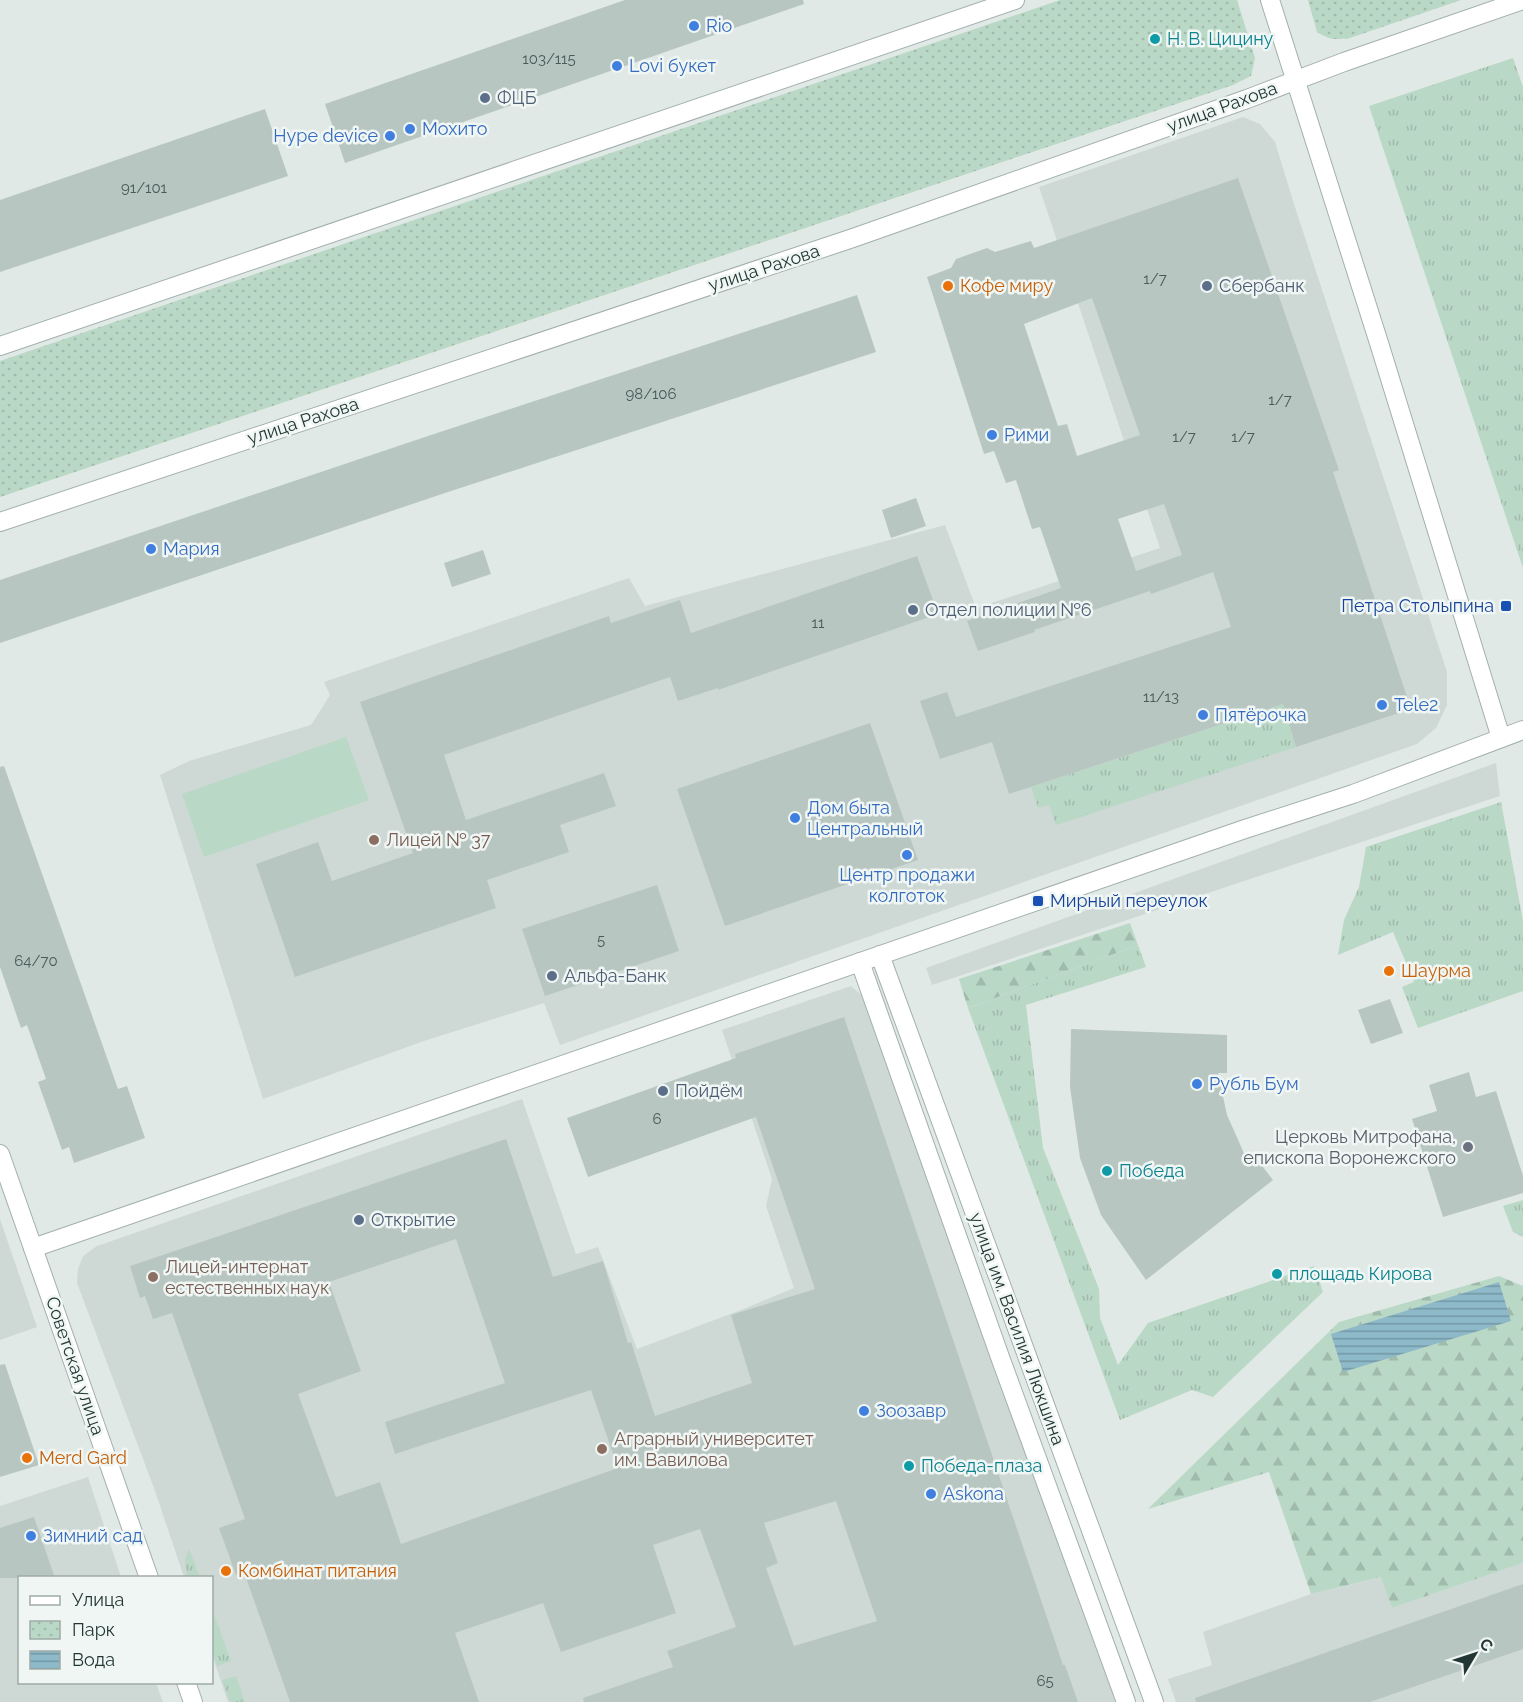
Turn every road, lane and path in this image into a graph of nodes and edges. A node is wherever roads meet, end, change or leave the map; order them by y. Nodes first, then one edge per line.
1 (1015, 0) edge
2 (1270, 0) edge
3 (1523, 0) edge
4 (1296, 80) junction
5 (0, 346) edge
6 (0, 522) edge
7 (1523, 730) edge
8 (1501, 738) junction
9 (880, 955) junction
10 (860, 962) junction
11 (0, 1154) edge
12 (33, 1248) junction
13 (148, 1576) edge
14 (186, 1684) edge
15 (193, 1702) edge
16 (1126, 1702) edge
17 (1154, 1702) edge

1 - 5 street
2 - 4 street
3 - 4 street, улица Рахова
4 - 6 street, улица Рахова
4 - 8 street
7 - 8 street
8 - 9 street
9 - 10 street
9 - 17 street, улица им. Василия Люкшина
10 - 12 street
10 - 16 street, улица им. Василия Люкшина
11 - 12 street, Советская улица
12 - 13 street, Советская улица
14 - 15 street

